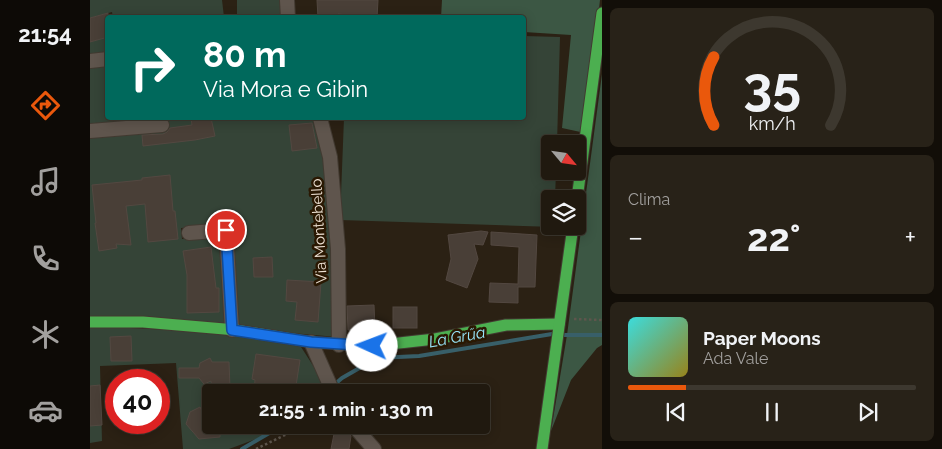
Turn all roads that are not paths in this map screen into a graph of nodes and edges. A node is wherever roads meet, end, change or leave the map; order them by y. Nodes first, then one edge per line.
1 (287, 0) edge
2 (602, 13) edge
3 (288, 15) edge
4 (105, 59) edge
5 (90, 61) edge
6 (321, 120) edge
7 (162, 125) dead end
8 (90, 131) edge
9 (577, 190) edge
10 (189, 233) dead end
11 (572, 235) edge
12 (560, 321) junction
13 (90, 322) edge
14 (232, 330) junction
15 (311, 342) junction
16 (339, 345) junction
17 (329, 384) edge
18 (361, 434) edge
19 (374, 449) edge
20 (542, 449) edge

1 - 3 street
2 - 9 street
4 - 5 street
6 - 16 street, Via Montebello
7 - 8 street
10 - 14 street
11 - 12 street
12 - 16 street
12 - 20 street
13 - 14 street
14 - 15 street
15 - 16 street
15 - 17 street
18 - 19 street

